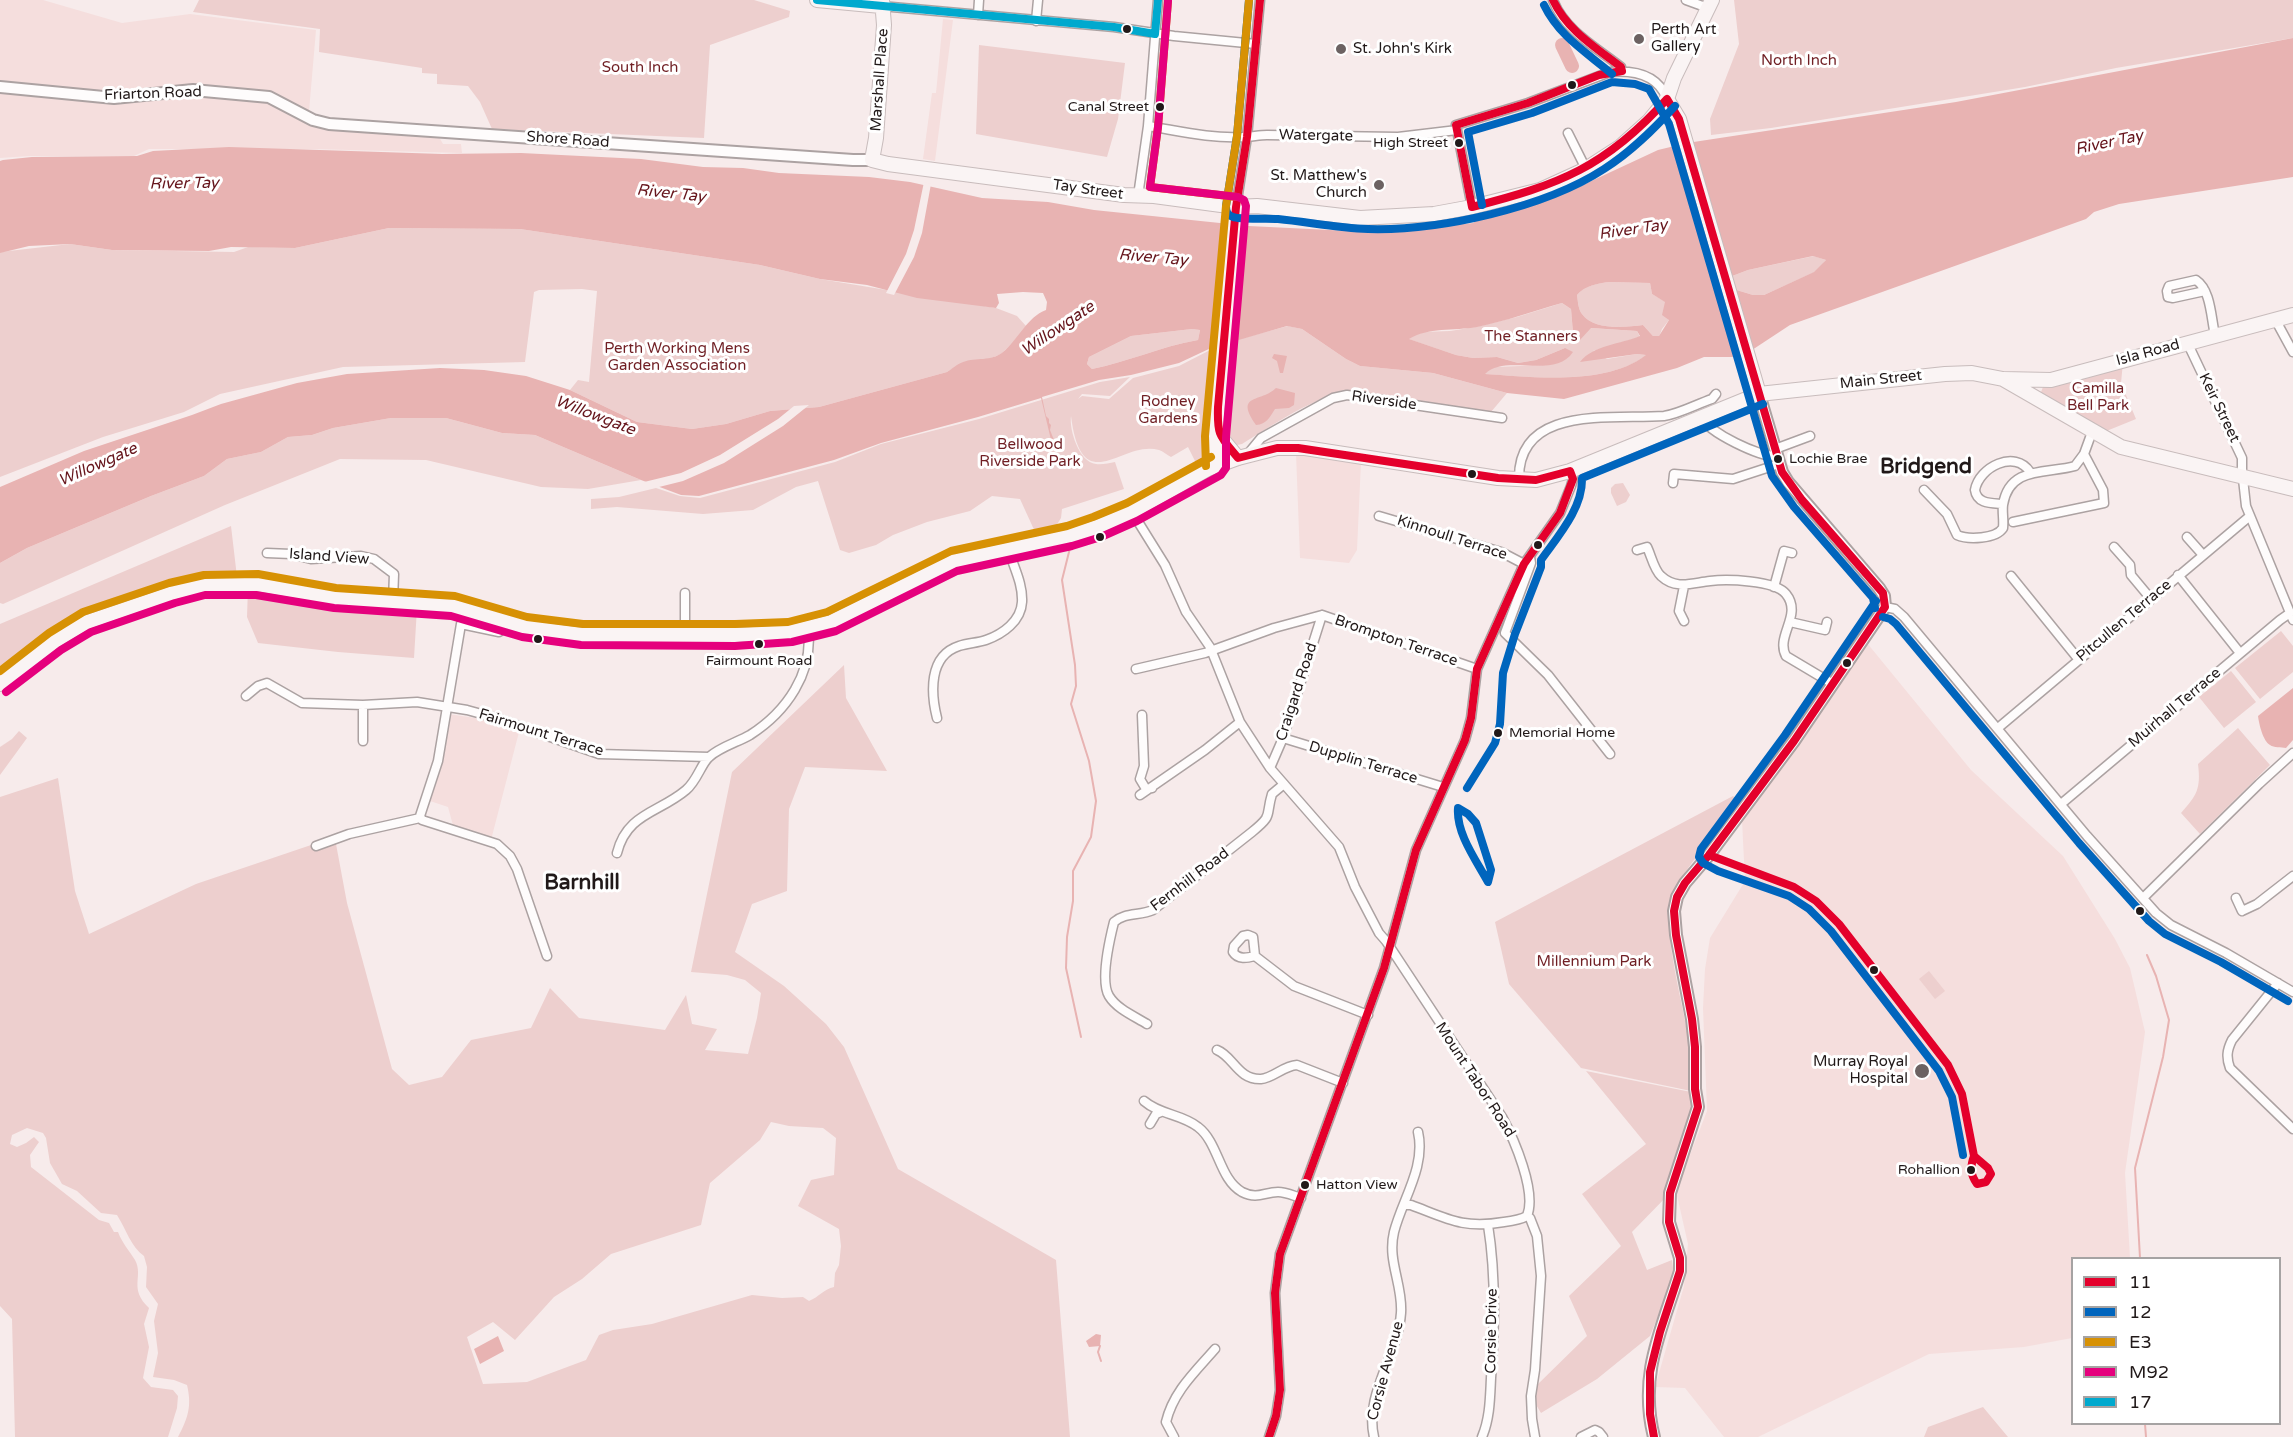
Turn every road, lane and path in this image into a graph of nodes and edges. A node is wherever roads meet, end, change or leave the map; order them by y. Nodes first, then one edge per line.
1 (817, 0) edge
2 (979, 0) edge
3 (1038, 0) edge
4 (1158, 0) edge
5 (1260, 0) edge
6 (1553, 0) edge
7 (1686, 0) edge
8 (881, 3) edge
9 (1710, 4) edge
10 (978, 15) junction
11 (1036, 21) junction
12 (1155, 34) junction
13 (1256, 44) junction
14 (1622, 71) junction
15 (0, 87) edge
16 (269, 97) joint
17 (1667, 99) junction
18 (1148, 126) junction
19 (1456, 127) junction
20 (1568, 133) dead end
21 (1247, 137) junction
22 (872, 160) junction
23 (1586, 169) junction
24 (1138, 196) junction
25 (1472, 207) junction
26 (1235, 213) junction
27 (2205, 291) dead end
28 (2293, 315) edge
29 (2276, 319) junction
30 (2215, 335) junction
31 (2187, 342) junction
32 (2293, 352) edge
33 (2003, 379) junction
34 (1716, 394) dead end
35 (1759, 394) junction
36 (1502, 418) dead end
37 (1702, 418) junction
38 (1217, 428) junction
39 (2092, 432) junction
40 (1810, 436) dead end
41 (2084, 454) junction
42 (1777, 456) junction
43 (1242, 457) junction
44 (1216, 466) junction
45 (1570, 471) junction
46 (2030, 472) junction
47 (2244, 476) junction
48 (1519, 479) junction
49 (1673, 483) dead end
50 (2293, 489) edge
51 (1924, 490) dead end
52 (2003, 504) junction
53 (1132, 512) junction
54 (1379, 516) dead end
55 (2250, 516) junction
56 (2013, 522) dead end
57 (2187, 537) dead end
58 (2114, 547) dead end
59 (1008, 548) junction
60 (1637, 550) dead end
61 (1792, 552) dead end
62 (267, 554) dead end
63 (2203, 555) junction
64 (1527, 560) junction
65 (2178, 575) junction
66 (2011, 576) dead end
67 (1684, 586) junction
68 (1774, 587) junction
69 (685, 593) dead end
70 (2151, 599) junction
71 (393, 601) junction
72 (2290, 602) edge
73 (1885, 607) junction
74 (1323, 615) junction
75 (2292, 617) edge
76 (1684, 621) dead end
77 (1790, 622) junction
78 (1827, 622) dead end
79 (512, 623) junction
80 (808, 628) junction
81 (685, 635) junction
82 (1212, 650) junction
83 (2240, 653) junction
84 (2079, 660) junction
85 (1136, 669) dead end
86 (1477, 669) junction
87 (0, 684) edge
88 (1833, 684) junction
89 (246, 696) dead end
90 (363, 705) junction
91 (446, 707) junction
92 (1142, 715) dead end
93 (937, 718) dead end
94 (1240, 722) junction
95 (1998, 728) junction
96 (1283, 738) junction
97 (363, 741) dead end
98 (2293, 753) edge
99 (1610, 754) dead end
100 (709, 757) junction
101 (1270, 768) junction
102 (1284, 784) junction
103 (1443, 787) junction
104 (1152, 788) junction
105 (1140, 795) dead end
106 (2061, 804) junction
107 (420, 818) junction
108 (316, 846) dead end
109 (617, 853) dead end
110 (2293, 876) edge
111 (2143, 898) junction
112 (2236, 898) dead end
113 (1389, 946) junction
114 (547, 956) dead end
115 (1255, 956) dead end
116 (2278, 983) junction
117 (2293, 992) edge
118 (1368, 1015) junction
119 (1147, 1024) dead end
120 (1217, 1050) dead end
121 (1342, 1083) junction
122 (1144, 1101) dead end
123 (1161, 1112) junction
124 (1150, 1124) dead end
125 (2293, 1129) edge
126 (1418, 1132) dead end
127 (1301, 1198) junction
128 (1405, 1205) junction
129 (1527, 1216) junction
130 (1488, 1225) junction
131 (1215, 1349) dead end
132 (1174, 1437) edge
133 (1269, 1437) edge
134 (1374, 1437) edge
135 (1482, 1437) edge
136 (1535, 1437) edge
137 (1581, 1437) edge
138 (1603, 1437) edge
139 (1654, 1437) edge

1 - 8 main road
2 - 10 street
3 - 11 street
4 - 12 street
5 - 13 street
6 - 14 street
7 - 9 street
8 - 10 street
8 - 22 main road, Marshall Place
9 - 17 main road
10 - 11 street
11 - 12 street
12 - 13 street
12 - 18 street
13 - 21 street
14 - 17 street
14 - 19 street, Watergate
15 - 16 street, Friarton Road
16 - 22 street, Shore Road
17 - 23 main road, Tay Street
17 - 35 main road
18 - 21 street, Watergate
18 - 24 street
19 - 21 street, Watergate
19 - 25 street
20 - 23 street
21 - 26 street
22 - 24 main road, Tay Street
23 - 25 main road, Tay Street
24 - 26 main road, Tay Street
25 - 26 main road, Tay Street
26 - 38 main road
27 - 30 street
28 - 29 main road, Isla Road
29 - 30 main road, Isla Road
29 - 32 street
30 - 31 main road, Isla Road
31 - 33 main road, Isla Road
31 - 47 street, Keir Street
33 - 35 main road, Main Street
33 - 39 main road
34 - 48 street
35 - 37 main road, Main Street
35 - 42 street
36 - 43 street, Riverside
37 - 42 street
37 - 45 main road, Main Street
38 - 43 main road
38 - 44 main road
39 - 41 street
39 - 47 main road
40 - 42 street
41 - 46 street
41 - 56 street
42 - 49 street
42 - 73 street
43 - 44 main road, Main Street
43 - 48 main road, Main Street
44 - 53 main road, Main Street
45 - 48 main road, Main Street
45 - 64 street
46 - 52 street
46 - 52 street
47 - 50 main road
47 - 55 street, Keir Street
51 - 52 street
53 - 59 main road, Main Street
53 - 82 street, Mount Tabor Road
54 - 64 street, Kinnoull Terrace
55 - 63 street, Pitcullen Terrace
55 - 72 street, Keir Street
57 - 63 street
58 - 70 street
59 - 80 main road, Main Street
59 - 93 street
60 - 67 street
61 - 68 street
62 - 71 street, Island View
63 - 65 street, Pitcullen Terrace
64 - 86 street
64 - 99 street
65 - 70 street, Pitcullen Terrace
65 - 83 street
66 - 84 street
67 - 68 street
67 - 76 street
68 - 77 street
69 - 81 street
70 - 84 street, Pitcullen Terrace
71 - 79 main road, Main Street
71 - 87 main road, Main Street
72 - 75 street, Keir Street
73 - 88 street
73 - 95 street
74 - 82 street, Brompton Terrace
74 - 86 street, Brompton Terrace
74 - 96 street, Craigard Road
75 - 83 street, Muirhall Terrace
77 - 78 street
77 - 88 street
79 - 81 main road, Main Street
79 - 91 street
80 - 81 main road, Main Street
80 - 100 street
82 - 85 street, Brompton Terrace
82 - 94 street, Mount Tabor Road
83 - 106 street, Muirhall Terrace
84 - 95 street, Pitcullen Terrace
86 - 103 street
88 - 139 street
89 - 90 street, Fairmount Terrace
90 - 91 street, Fairmount Terrace
90 - 97 street
91 - 100 street, Fairmount Terrace
91 - 107 street
92 - 104 street
94 - 101 street, Mount Tabor Road
94 - 104 street
95 - 106 street
96 - 101 street, Craigard Road
96 - 103 street, Dupplin Terrace
98 - 111 street
100 - 109 street
101 - 102 street, Mount Tabor Road
102 - 113 street, Mount Tabor Road
102 - 119 street, Fernhill Road
103 - 113 street
104 - 105 street
106 - 111 street
107 - 108 street
107 - 114 street
110 - 112 street
111 - 116 street
113 - 118 street
113 - 129 street, Mount Tabor Road
115 - 118 street
116 - 117 street
116 - 125 street
118 - 121 street
120 - 121 street
121 - 127 street
122 - 123 street
123 - 124 street
123 - 127 street
126 - 128 street, Corsie Avenue
127 - 133 street
128 - 130 street
128 - 134 street, Corsie Avenue
129 - 130 street
129 - 136 street, Mount Tabor Road
130 - 135 street, Corsie Drive
131 - 132 street
137 - 138 street

